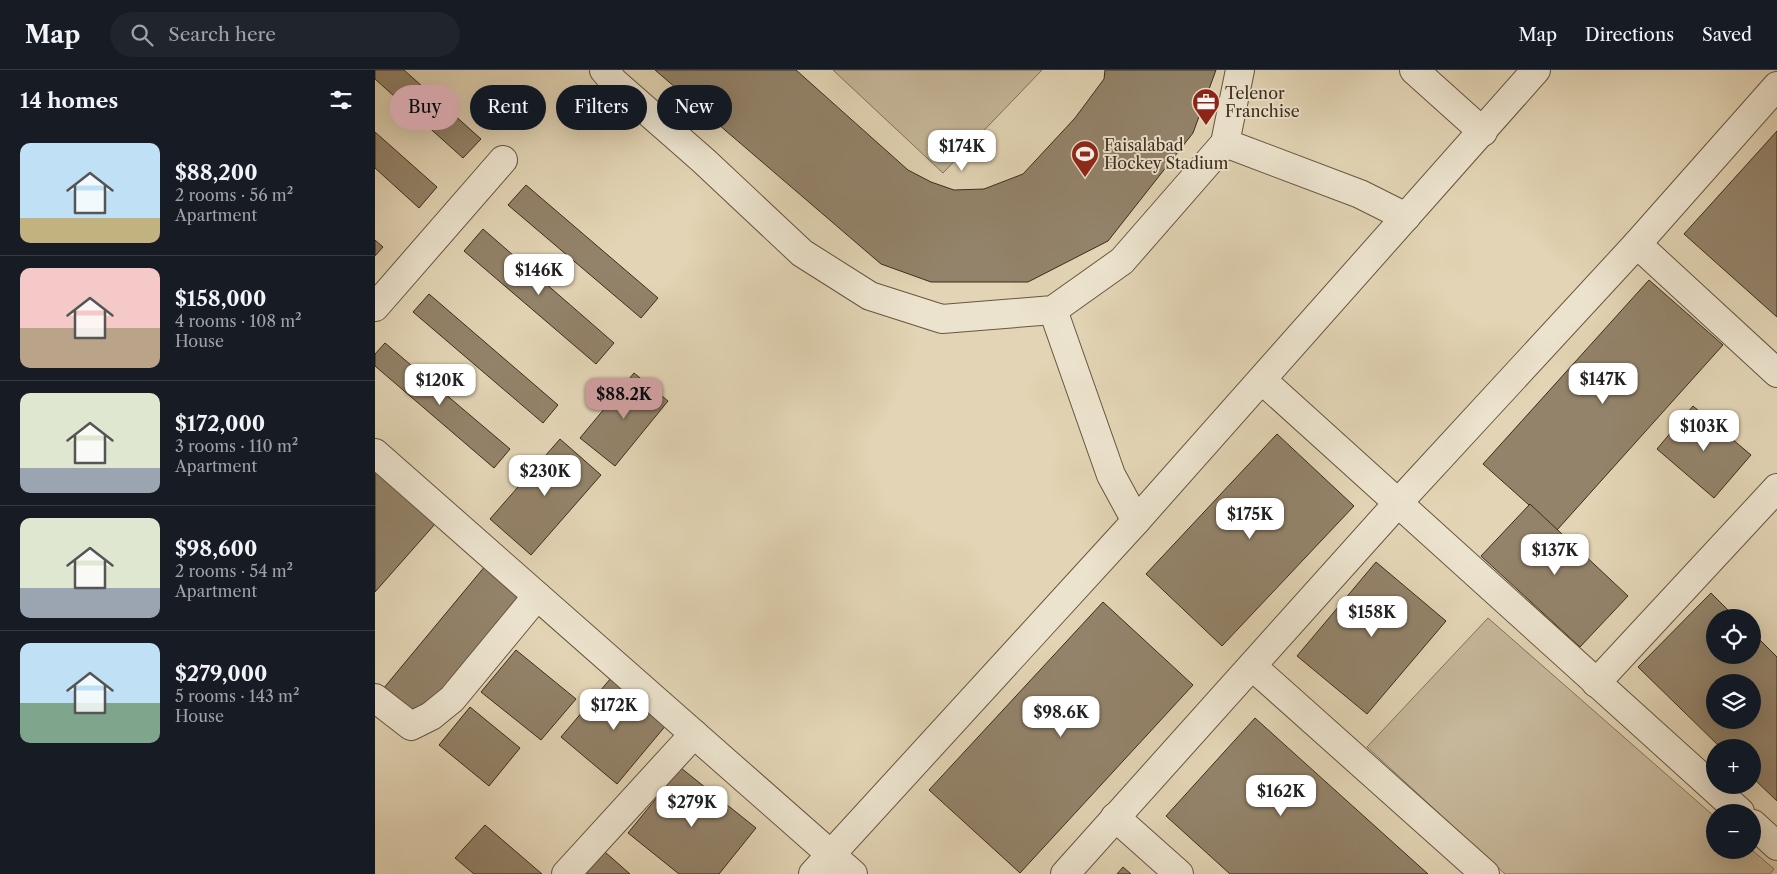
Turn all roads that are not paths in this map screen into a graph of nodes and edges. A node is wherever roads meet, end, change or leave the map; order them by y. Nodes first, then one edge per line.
1 (604, 70) edge
2 (1240, 70) edge
3 (1414, 70) edge
4 (1537, 70) edge
5 (1777, 86) edge
6 (1483, 132) junction
7 (1225, 143) junction
8 (503, 160) dead end
9 (1407, 217) junction
10 (1637, 244) junction
11 (375, 307) edge
12 (1053, 310) junction
13 (1777, 373) edge
14 (1262, 380) junction
15 (375, 453) edge
16 (1777, 488) edge
17 (1397, 504) junction
18 (1136, 521) junction
19 (537, 596) junction
20 (1252, 666) junction
21 (1596, 683) junction
22 (375, 698) edge
23 (694, 734) junction
24 (1730, 804) edge
25 (1115, 817) junction
26 (1761, 831) edge
27 (1777, 846) edge
28 (822, 864) edge
29 (566, 874) edge
30 (853, 874) edge
31 (1065, 874) edge
32 (1179, 874) edge
33 (1485, 874) edge

1 - 12 street
2 - 7 street
3 - 6 street
4 - 6 street
5 - 10 street
6 - 9 street
7 - 9 street
7 - 12 street
8 - 11 street
9 - 14 street
10 - 13 street
10 - 17 street
12 - 18 street
14 - 17 street
14 - 18 street
15 - 19 street
16 - 21 street
17 - 20 street
17 - 21 street
18 - 28 street
19 - 22 street
19 - 23 street
20 - 25 street
20 - 33 street
21 - 24 street
23 - 28 street
23 - 29 street
25 - 31 street
25 - 32 street
26 - 27 street
28 - 30 street

